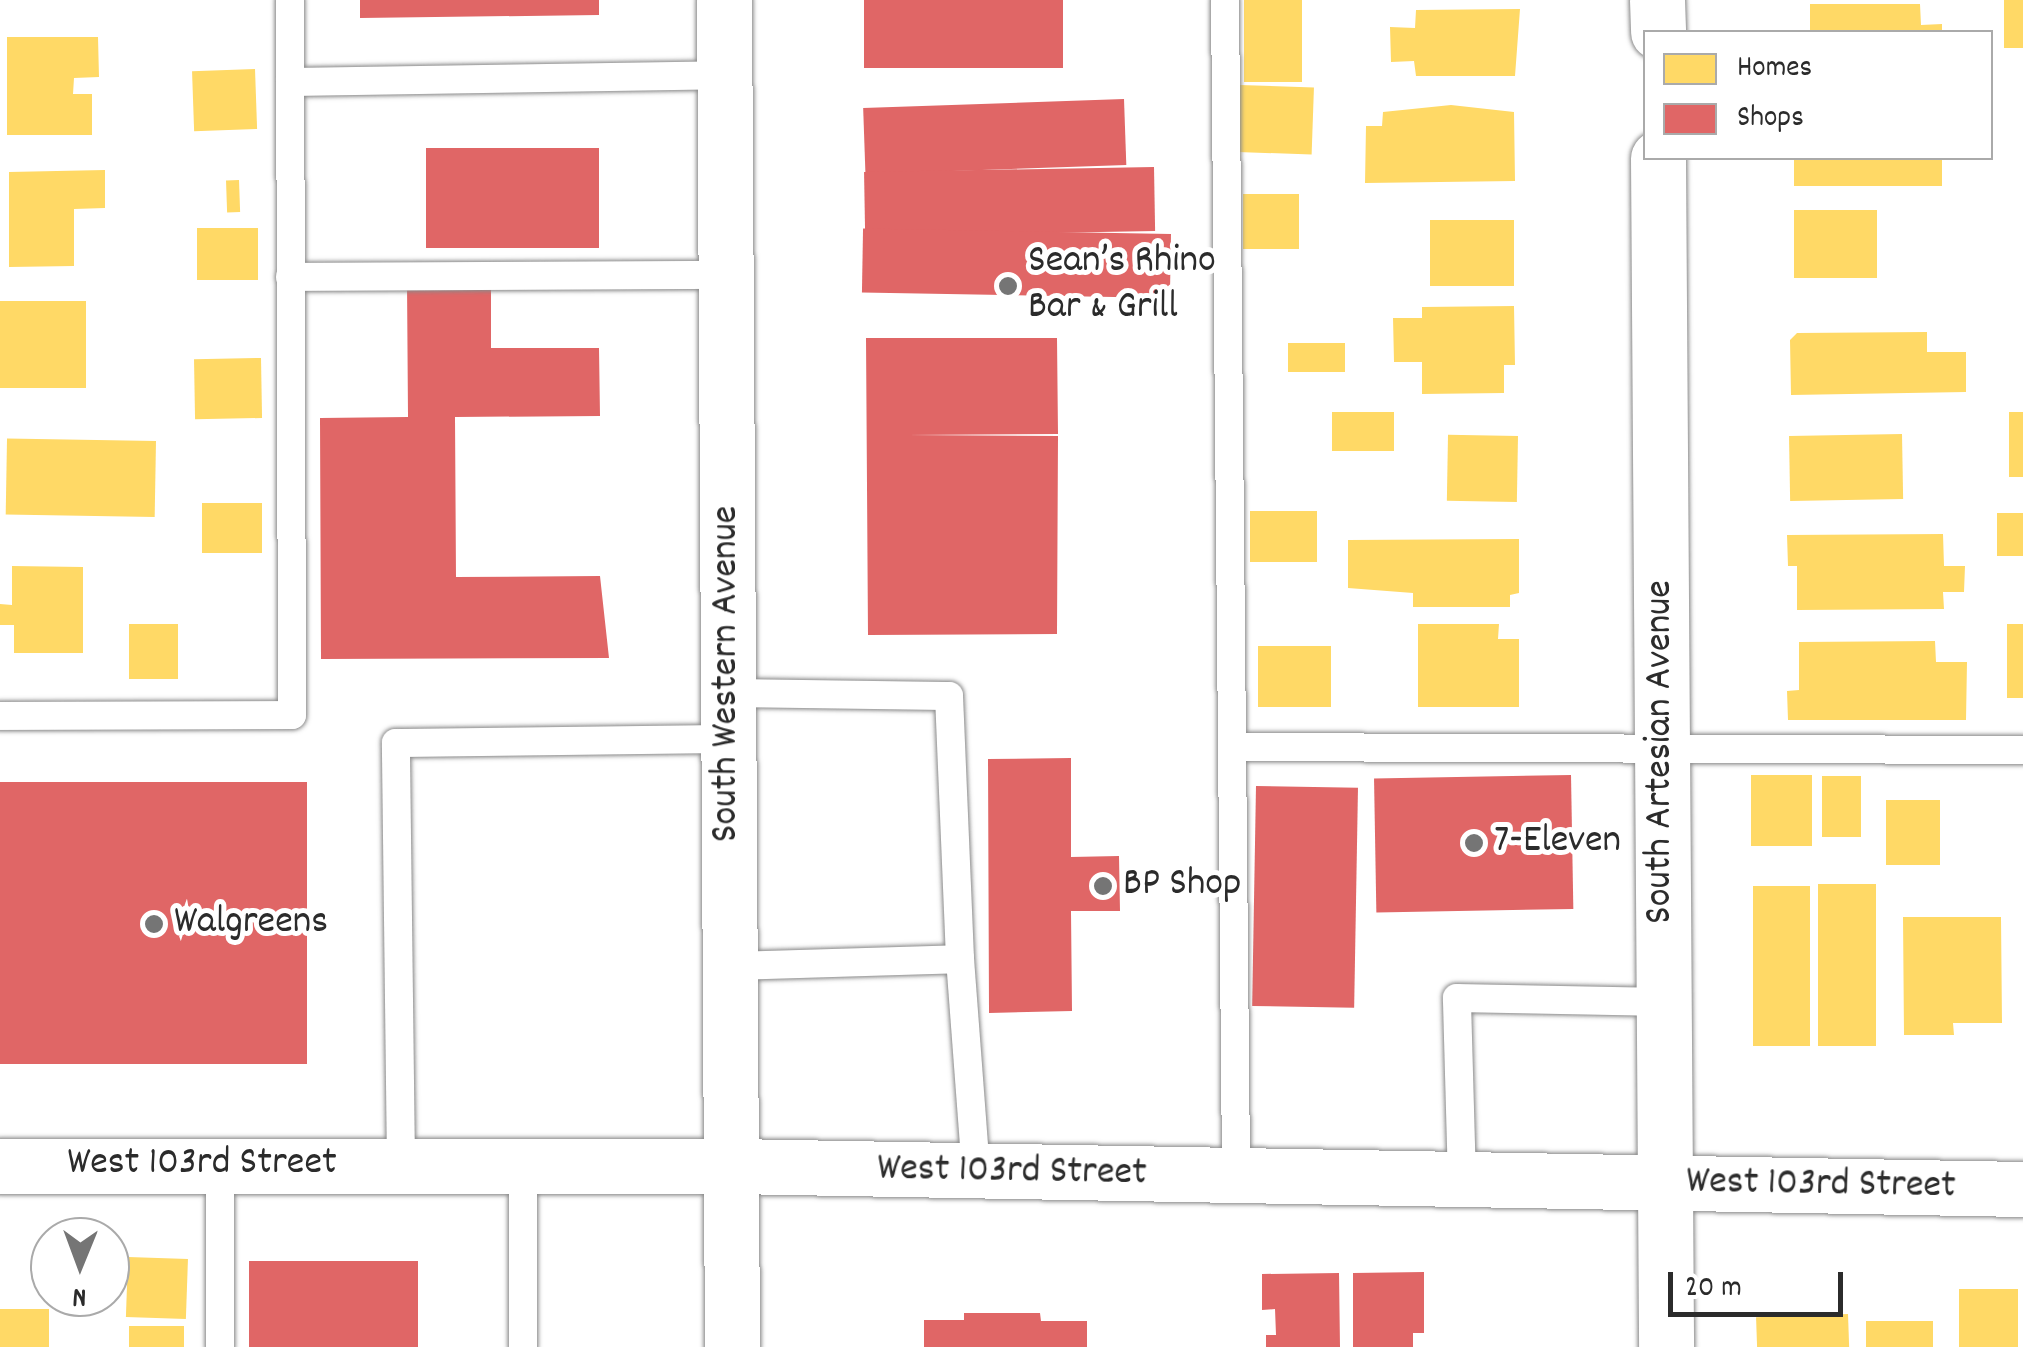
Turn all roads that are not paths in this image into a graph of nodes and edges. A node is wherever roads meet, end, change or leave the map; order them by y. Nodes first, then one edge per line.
1 (290, 0) edge
2 (724, 0) edge
3 (1225, 0) edge
4 (1657, 0) edge
5 (1658, 30) edge
6 (724, 76) junction
7 (290, 82) junction
8 (1658, 160) edge
9 (726, 275) junction
10 (290, 277) junction
11 (0, 716) edge
12 (728, 716) junction
13 (1232, 748) junction
14 (1662, 748) junction
15 (2023, 750) edge
16 (960, 959) junction
17 (730, 966) junction
18 (1664, 1002) junction
19 (401, 1164) junction
20 (220, 1165) junction
21 (523, 1165) junction
22 (0, 1166) edge
23 (732, 1166) junction
24 (976, 1172) junction
25 (1236, 1177) junction
26 (1462, 1181) junction
27 (1666, 1184) junction
28 (2023, 1189) edge
29 (220, 1347) edge
30 (524, 1347) edge
31 (732, 1347) edge
32 (1666, 1347) edge

1 - 7 lane
2 - 6 main road, South Western Avenue
3 - 13 lane
4 - 5 main road
6 - 7 lane
6 - 9 main road, South Western Avenue
7 - 10 lane
8 - 14 main road, South Artesian Avenue
9 - 10 lane
9 - 12 main road, South Western Avenue
10 - 11 lane
12 - 16 lane
12 - 17 main road, South Western Avenue
12 - 19 lane
13 - 14 lane
13 - 25 lane
14 - 15 lane
14 - 18 main road, South Artesian Avenue
16 - 17 lane
16 - 24 lane
17 - 23 main road, South Western Avenue
18 - 26 lane
18 - 27 main road, South Artesian Avenue
19 - 20 main road, West 103rd Street
19 - 21 main road, West 103rd Street
20 - 22 main road, West 103rd Street
20 - 29 lane
21 - 23 main road, West 103rd Street
21 - 30 lane
23 - 24 main road, West 103rd Street
23 - 31 main road, South Western Avenue
24 - 25 main road, West 103rd Street
25 - 26 main road, West 103rd Street
26 - 27 main road, West 103rd Street
27 - 28 main road, West 103rd Street
27 - 32 main road, South Artesian Avenue

